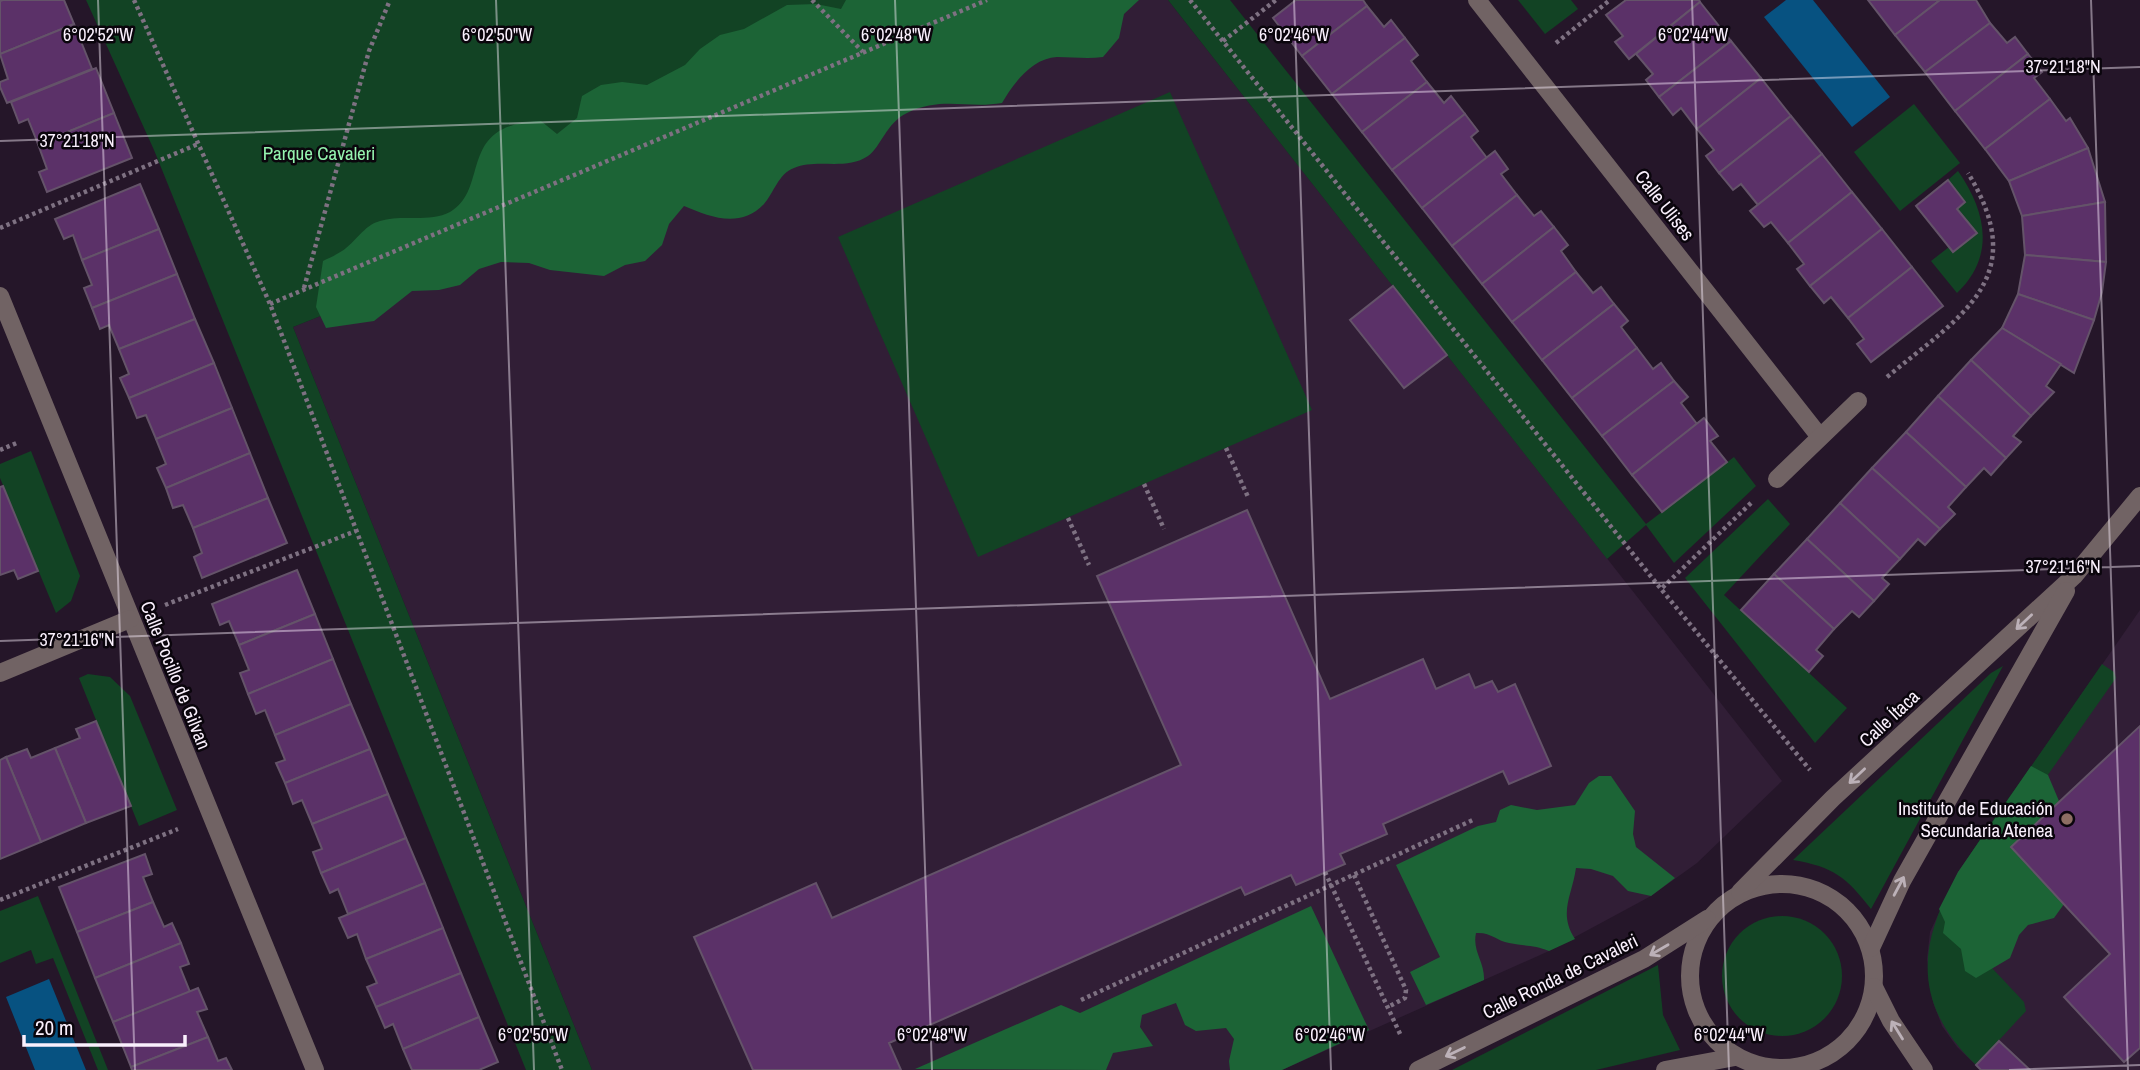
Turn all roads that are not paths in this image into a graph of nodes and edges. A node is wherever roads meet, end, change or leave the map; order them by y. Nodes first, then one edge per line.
1 (1477, 0) edge
2 (0, 296) edge
3 (1858, 401) road end
4 (1820, 437) junction
5 (1777, 478) road end
6 (2140, 496) edge
7 (2074, 576) junction
8 (130, 619) junction
9 (0, 673) edge
10 (1737, 895) junction
11 (1715, 912) junction
12 (1871, 948) junction
13 (1874, 987) junction
14 (1735, 1057) junction
15 (1773, 1069) edge
16 (315, 1070) edge
17 (1418, 1070) edge
18 (1665, 1070) edge
19 (1924, 1070) edge

1 - 4 street, Calle Ulises
2 - 8 street, Calle Pocillo de Gilvan
3 - 4 street
4 - 5 street
6 - 7 street, Calle Ítaca
7 -> 10 street, Calle Ítaca
12 -> 7 street, Calle Ítaca
8 - 9 street
8 - 16 street, Calle Pocillo de Gilvan
10 - 11 street
10 - 12 street
11 - 14 street
11 -> 17 street, Calle Ronda de Cavaleri
12 - 13 street
13 - 15 street
19 -> 13 street
14 - 15 street
14 - 18 street

